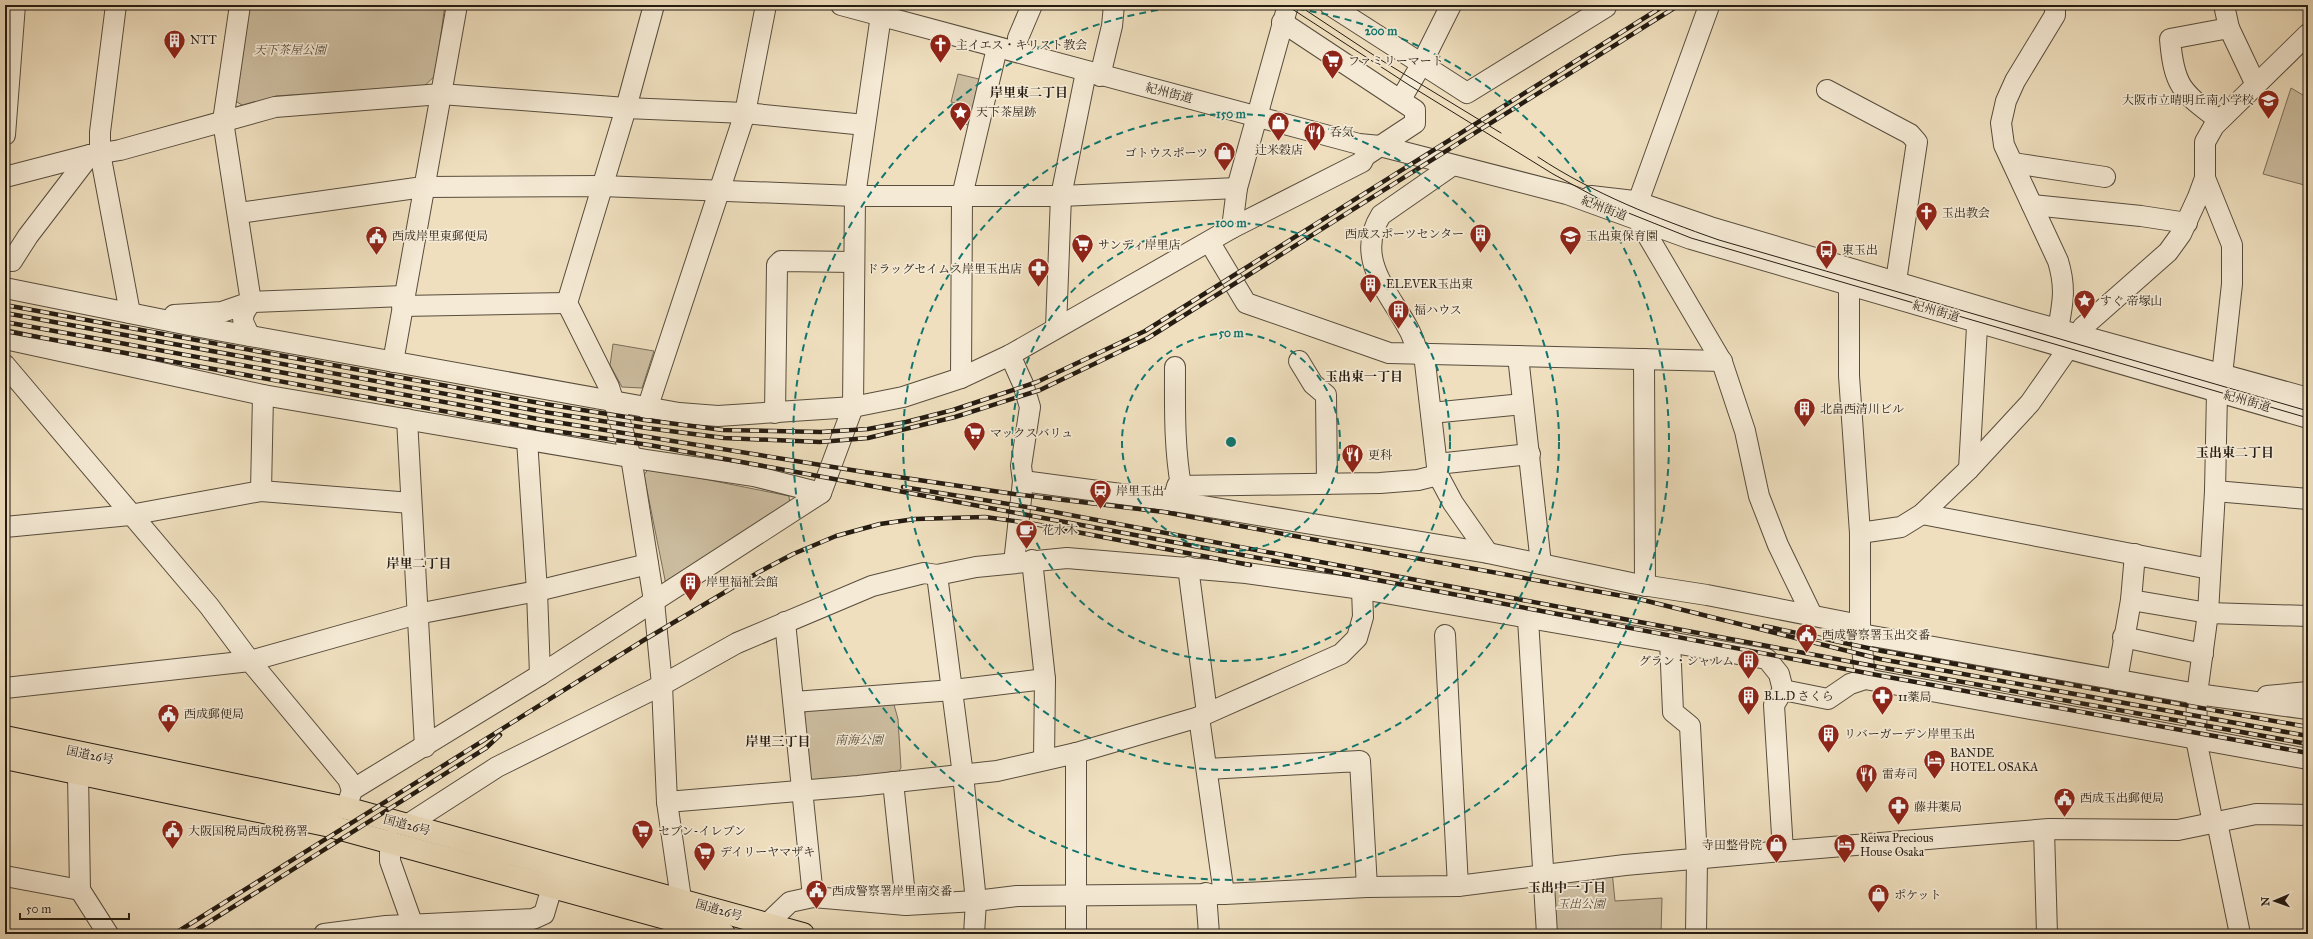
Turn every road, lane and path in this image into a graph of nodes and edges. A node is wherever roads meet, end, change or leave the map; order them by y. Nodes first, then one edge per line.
1 (15, 5) edge
2 (116, 5) edge
3 (240, 5) edge
4 (457, 5) edge
5 (654, 5) edge
6 (766, 5) edge
7 (1032, 5) edge
8 (1114, 5) edge
9 (1330, 5) edge
10 (1451, 5) edge
11 (1605, 5) edge
12 (2055, 5) edge
13 (2224, 5) edge
14 (848, 6) edge
15 (1709, 6) edge
16 (1285, 14) edge
17 (881, 15) junction
18 (2229, 28) junction
19 (2308, 34) edge
20 (1018, 38) dead end
21 (997, 48) junction
22 (1421, 65) junction
23 (1093, 74) junction
24 (2256, 85) junction
25 (1827, 90) dead end
26 (441, 94) junction
27 (1400, 99) junction
28 (626, 108) junction
29 (745, 113) junction
30 (1256, 116) junction
31 (2219, 120) junction
32 (223, 121) junction
33 (865, 125) junction
34 (5, 136) edge
35 (1380, 146) junction
36 (95, 154) junction
37 (2012, 163) junction
38 (1453, 165) junction
39 (5, 177) edge
40 (2105, 177) dead end
41 (2205, 178) junction
42 (602, 186) junction
43 (423, 187) junction
44 (1237, 188) junction
45 (719, 190) junction
46 (855, 196) junction
47 (962, 196) junction
48 (1061, 196) junction
49 (2032, 205) junction
50 (1638, 212) junction
51 (239, 213) junction
52 (2187, 223) junction
53 (1232, 228) junction
54 (1210, 243) junction
55 (5, 261) edge
56 (854, 262) junction
57 (1852, 277) junction
58 (1896, 281) junction
59 (5, 288) edge
60 (403, 301) junction
61 (251, 302) junction
62 (568, 303) junction
63 (1977, 314) junction
64 (138, 315) junction
65 (1056, 328) junction
66 (2058, 329) junction
67 (2080, 334) junction
68 (250, 336) junction
69 (5, 339) edge
70 (2066, 349) junction
71 (1421, 354) junction
72 (1010, 355) junction
73 (1518, 356) junction
74 (1644, 359) junction
75 (1299, 361) dead end
76 (1722, 361) junction
77 (393, 362) junction
78 (5, 365) edge
79 (1175, 367) dead end
80 (961, 378) junction
81 (2220, 384) junction
82 (263, 395) junction
83 (2308, 398) edge
84 (614, 402) junction
85 (1523, 404) junction
86 (853, 407) junction
87 (647, 409) junction
88 (775, 413) junction
89 (1431, 413) junction
90 (2308, 418) edge
91 (408, 419) junction
92 (526, 440) junction
93 (1530, 454) junction
94 (631, 457) junction
95 (1438, 469) junction
96 (1969, 469) junction
97 (1023, 481) junction
98 (1327, 484) junction
99 (261, 491) junction
100 (2215, 491) junction
101 (820, 492) junction
102 (1177, 494) junction
103 (2308, 499) edge
104 (411, 503) junction
105 (1922, 514) junction
106 (130, 515) junction
107 (5, 527) edge
108 (1860, 533) junction
109 (1488, 553) junction
110 (2135, 554) junction
111 (1023, 562) junction
112 (648, 564) junction
113 (1541, 564) junction
114 (1188, 568) junction
115 (2210, 569) junction
116 (937, 575) junction
117 (1646, 586) junction
118 (1362, 589) junction
119 (537, 591) junction
120 (2131, 600) junction
121 (654, 601) junction
122 (2208, 613) junction
123 (417, 614) junction
124 (1812, 615) junction
125 (2308, 616) edge
126 (1528, 619) junction
127 (785, 622) junction
128 (1861, 629) junction
129 (1445, 635) dead end
130 (2123, 637) junction
131 (1670, 641) junction
132 (2203, 654) junction
133 (250, 660) junction
134 (540, 675) junction
135 (1044, 679) junction
136 (1865, 679) junction
137 (2117, 680) junction
138 (662, 685) junction
139 (5, 688) edge
140 (953, 690) junction
141 (1783, 690) junction
142 (2308, 692) edge
143 (2197, 694) junction
144 (2240, 700) junction
145 (794, 702) junction
146 (2308, 709) edge
147 (1203, 715) junction
148 (5, 737) edge
149 (2196, 739) junction
150 (425, 747) junction
151 (1076, 753) junction
152 (5, 758) edge
153 (1044, 759) junction
154 (2308, 759) edge
155 (1207, 769) junction
156 (78, 774) junction
157 (963, 775) junction
158 (893, 782) junction
159 (803, 790) junction
160 (349, 799) junction
161 (667, 802) junction
162 (2308, 815) edge
163 (2215, 822) junction
164 (407, 825) junction
165 (2044, 830) junction
166 (390, 841) junction
167 (1783, 851) junction
168 (1697, 859) junction
169 (1542, 875) junction
170 (5, 876) edge
171 (1458, 886) junction
172 (552, 887) junction
173 (1367, 887) junction
174 (80, 890) junction
175 (1215, 894) junction
176 (1076, 895) junction
177 (813, 897) junction
178 (681, 899) junction
179 (976, 901) junction
180 (906, 905) junction
181 (767, 924) junction
182 (497, 927) edge
183 (414, 929) edge
184 (108, 934) edge
185 (324, 934) edge
186 (724, 934) edge
187 (803, 934) edge
188 (974, 934) edge
189 (1076, 934) edge
190 (1208, 934) edge
191 (1546, 934) edge
192 (1696, 934) edge
193 (2047, 934) edge
194 (2240, 934) edge

1 - 34 street
2 - 36 street
3 - 32 street
4 - 26 street
5 - 28 street
6 - 29 street
7 - 20 street
8 - 23 street
9 - 22 street
10 - 22 street
11 - 22 street
12 - 37 street
13 - 18 street
14 - 17 street, 紀州街道
15 - 50 street
16 - 27 street
16 - 30 street
17 - 21 street, 紀州街道
17 - 33 street
18 - 24 street
18 - 31 street
19 - 24 street
21 - 23 street, 紀州街道
21 - 47 street
22 - 27 street
23 - 30 street, 紀州街道
23 - 48 street
24 - 31 street
25 - 58 street
26 - 28 street
26 - 32 street
26 - 43 street
27 - 35 street
28 - 29 street
28 - 42 street
29 - 33 street
29 - 45 street
30 - 35 street, 紀州街道
30 - 44 street
31 - 41 street
32 - 36 street
32 - 51 street
33 - 46 street
35 - 38 street, 紀州街道
35 - 53 street
36 - 39 street
36 - 55 street
36 - 64 street
37 - 40 street
37 - 49 street
38 - 50 street, 紀州街道
38 - 71 street
41 - 52 street
41 - 81 street
42 - 43 street
42 - 45 street
42 - 62 street
43 - 51 street
43 - 60 street
44 - 48 street
44 - 53 street
45 - 46 street
45 - 87 street
46 - 47 street
46 - 56 street
47 - 48 street
47 - 80 street
48 - 65 street
49 - 52 street
49 - 66 street
50 - 57 street, 紀州街道
50 - 76 street
51 - 61 street
52 - 67 street
53 - 54 street
54 - 65 street
54 - 71 street
56 - 86 street
56 - 88 street
57 - 58 street, 紀州街道
57 - 63 street, 紀州街道
57 - 108 street
58 - 63 street, 紀州街道
59 - 64 street
60 - 61 street
60 - 62 street
60 - 77 street
61 - 64 street
61 - 68 street
62 - 84 street
63 - 66 street, 紀州街道
63 - 70 street, 紀州街道
63 - 96 street
64 - 68 street
65 - 72 street
66 - 67 street, 紀州街道
67 - 70 street
67 - 81 street, 紀州街道
68 - 77 street
69 - 82 street
70 - 81 street, 紀州街道
70 - 96 street
71 - 73 street
71 - 89 street
72 - 80 street
72 - 97 street
73 - 74 street
73 - 85 street
74 - 76 street
74 - 117 street
75 - 98 street
76 - 124 street
77 - 84 street
78 - 106 street
79 - 102 street
80 - 86 street
81 - 83 street, 紀州街道
81 - 90 street, 紀州街道
81 - 100 street
82 - 91 street
82 - 99 street
84 - 87 street
84 - 94 street
85 - 89 street
85 - 93 street
86 - 88 street
86 - 101 street
87 - 88 street
89 - 95 street
91 - 92 street
91 - 104 street
92 - 94 street
92 - 119 street
93 - 95 street
93 - 113 street
94 - 101 street
94 - 112 street
95 - 98 street
95 - 109 street
96 - 105 street
97 - 102 street
97 - 111 street
98 - 102 street
99 - 104 street
99 - 106 street
100 - 103 street
100 - 115 street
101 - 121 street
102 - 109 street
104 - 123 street
105 - 108 street
105 - 110 street
106 - 107 street
106 - 133 street
108 - 128 street
109 - 113 street
110 - 115 street
110 - 120 street
111 - 114 street
111 - 116 street
111 - 135 street
112 - 119 street
112 - 121 street
113 - 117 street
114 - 118 street
114 - 147 street
115 - 122 street
116 - 127 street
116 - 140 street
117 - 124 street
118 - 126 street
118 - 147 street
119 - 123 street
119 - 134 street
120 - 122 street
120 - 130 street
121 - 134 street
121 - 138 street
122 - 125 street
122 - 132 street
123 - 133 street
123 - 150 street
124 - 128 street
126 - 131 street
126 - 169 street
127 - 138 street
127 - 145 street
128 - 136 street
128 - 137 street
129 - 171 street
130 - 132 street
130 - 137 street
131 - 141 street
131 - 168 street
132 - 143 street
133 - 139 street
133 - 160 street
134 - 150 street
135 - 140 street
135 - 153 street
136 - 141 street
136 - 149 street
137 - 143 street
138 - 161 street
138 - 164 street
140 - 145 street
140 - 157 street
141 - 167 street
142 - 144 street
143 - 144 street
143 - 149 street
144 - 146 street
145 - 159 street
147 - 151 street
147 - 155 street
148 - 160 highway, 国道26号
149 - 154 street
149 - 163 street
150 - 160 street
151 - 153 street
151 - 176 street
152 - 156 highway, 国道26号
153 - 157 street
155 - 173 street
155 - 175 street
156 - 166 highway, 国道26号
156 - 174 street
157 - 158 street
157 - 179 street
158 - 159 street
158 - 180 street
159 - 161 street
159 - 177 street
160 - 164 highway, 国道26号
161 - 178 street
162 - 163 street
163 - 165 street
163 - 194 street
164 - 178 highway, 国道26号
165 - 167 street
165 - 193 street
166 - 172 highway, 国道26号
166 - 183 street
167 - 168 street
168 - 169 street
168 - 192 street
169 - 171 street
169 - 191 street
170 - 174 street
171 - 173 street
172 - 182 street
172 - 186 highway, 国道26号
173 - 175 street
174 - 184 street
175 - 176 street
175 - 190 street
176 - 179 street
176 - 189 street
177 - 180 street
177 - 181 street
178 - 181 highway, 国道26号
179 - 180 street
179 - 188 street
181 - 187 highway, 国道26号
182 - 183 street
183 - 185 street

